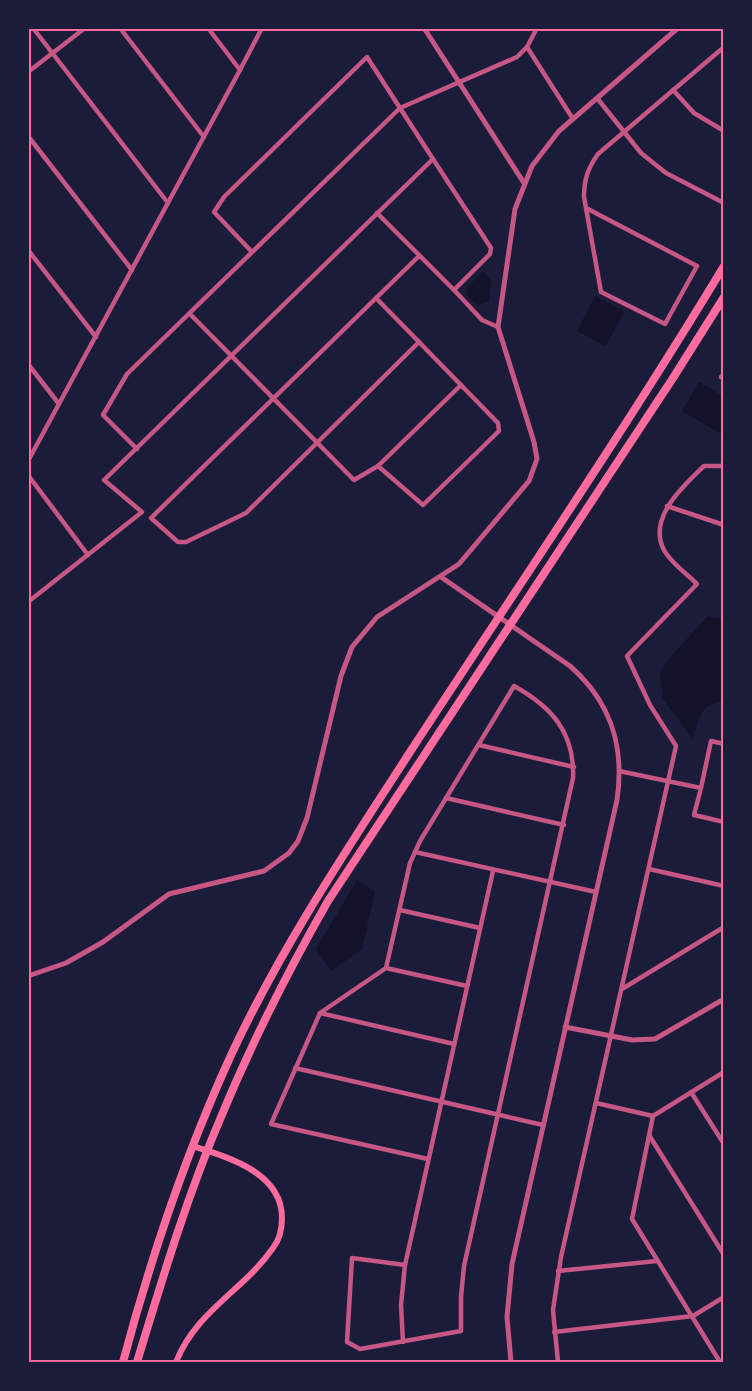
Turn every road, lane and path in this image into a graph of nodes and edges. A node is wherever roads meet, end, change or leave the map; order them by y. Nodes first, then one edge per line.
1 (33, 28) edge
2 (85, 28) edge
3 (120, 28) edge
4 (208, 28) edge
5 (262, 28) edge
6 (424, 28) edge
7 (537, 28) edge
8 (678, 28) edge
9 (527, 47) junction
10 (721, 49) edge
11 (52, 54) junction
12 (723, 56) edge
13 (240, 70) junction
14 (28, 72) edge
15 (458, 82) junction
16 (673, 90) junction
17 (597, 98) junction
18 (400, 108) junction
19 (573, 119) junction
20 (723, 131) edge
21 (623, 132) junction
22 (28, 136) edge
23 (204, 137) junction
24 (433, 159) junction
25 (524, 183) junction
26 (723, 202) edge
27 (168, 203) junction
28 (586, 208) junction
29 (377, 213) junction
30 (28, 250) edge
31 (252, 252) junction
32 (419, 256) junction
33 (723, 266) edge
34 (132, 270) junction
35 (454, 290) junction
36 (723, 297) edge
37 (376, 298) junction
38 (190, 314) junction
39 (498, 327) junction
40 (96, 337) junction
41 (419, 342) junction
42 (232, 356) junction
43 (28, 364) edge
44 (723, 373) edge
45 (723, 378) edge
46 (461, 385) junction
47 (273, 398) junction
48 (59, 404) junction
49 (316, 443) junction
50 (137, 449) junction
51 (28, 461) edge
52 (378, 466) junction
53 (723, 466) edge
54 (28, 475) edge
55 (667, 506) junction
56 (142, 512) junction
57 (151, 518) junction
58 (723, 525) edge
59 (88, 555) junction
60 (441, 577) junction
61 (28, 602) edge
62 (497, 618) junction
63 (509, 626) junction
64 (723, 744) edge
65 (479, 745) junction
66 (574, 767) junction
67 (620, 771) junction
68 (668, 781) junction
69 (700, 788) junction
70 (446, 798) junction
71 (723, 822) edge
72 (564, 825) junction
73 (415, 852) junction
74 (649, 869) junction
75 (493, 871) junction
76 (550, 883) junction
77 (723, 886) edge
78 (596, 892) junction
79 (400, 910) junction
80 (480, 927) junction
81 (723, 927) edge
82 (386, 968) junction
83 (28, 976) edge
84 (467, 986) junction
85 (622, 989) junction
86 (723, 999) edge
87 (320, 1014) junction
88 (565, 1028) junction
89 (610, 1037) junction
90 (454, 1044) junction
91 (295, 1068) junction
92 (723, 1072) edge
93 (692, 1092) junction
94 (441, 1101) junction
95 (596, 1103) junction
96 (498, 1115) junction
97 (653, 1116) junction
98 (543, 1125) junction
99 (650, 1136) junction
100 (723, 1144) edge
101 (192, 1146) junction
102 (207, 1151) junction
103 (428, 1159) junction
104 (723, 1255) edge
105 (657, 1261) junction
106 (405, 1265) junction
107 (558, 1271) junction
108 (723, 1297) edge
109 (693, 1316) junction
110 (554, 1332) junction
111 (403, 1342) junction
112 (123, 1362) edge
113 (137, 1362) edge
114 (176, 1362) edge
115 (511, 1362) edge
116 (558, 1362) edge
117 (720, 1362) edge

1 - 11 street
2 - 11 street
3 - 23 street
4 - 13 street
5 - 13 street
6 - 15 street
7 - 9 street
8 - 17 street
9 - 15 street
9 - 19 street
10 - 12 street
10 - 16 street
11 - 14 street
11 - 27 street
13 - 23 street
15 - 18 street
15 - 25 street
16 - 20 street
16 - 21 street
17 - 19 street
17 - 21 street
18 - 24 street
18 - 31 street
18 - 31 street
19 - 25 street
21 - 26 street
21 - 28 street
22 - 34 street
23 - 27 street
24 - 29 street
24 - 35 street
25 - 39 street
27 - 34 street
28 - 28 street
29 - 32 street
29 - 42 street
30 - 40 street
31 - 38 street
32 - 35 street
32 - 37 street
33 - 62 highway
34 - 40 street
35 - 39 street
36 - 63 highway
37 - 41 street
37 - 47 street
38 - 42 street
38 - 50 street
39 - 60 street
40 - 48 street
41 - 46 street
41 - 49 street
42 - 47 street
42 - 50 street
43 - 48 street
44 - 45 street
46 - 52 street
46 - 52 street
47 - 49 street
47 - 57 street
48 - 51 street
49 - 52 street
49 - 57 street
50 - 56 street
53 - 55 street
54 - 59 street
55 - 58 street
55 - 68 street
56 - 57 street
56 - 59 street
59 - 61 street
60 - 62 street
60 - 83 street
62 - 63 street
62 - 101 highway
63 - 67 street
63 - 102 highway
64 - 69 street
65 - 66 street
65 - 66 street
65 - 70 street
66 - 72 street
67 - 68 street
67 - 78 street
68 - 69 street
68 - 74 street
69 - 71 street
70 - 72 street
70 - 73 street
72 - 76 street
73 - 75 street
73 - 79 street
74 - 77 street
74 - 85 street
75 - 76 street
75 - 80 street
76 - 78 street
76 - 96 street
78 - 88 street
79 - 80 street
79 - 82 street
80 - 84 street
81 - 85 street
82 - 84 street
82 - 87 street
84 - 90 street
85 - 89 street
86 - 89 street
87 - 90 street
87 - 91 street
88 - 89 street
88 - 98 street
89 - 95 street
90 - 94 street
91 - 94 street
91 - 103 street
92 - 93 street
93 - 97 street
93 - 100 street
94 - 96 street
94 - 103 street
95 - 97 street
95 - 107 street
96 - 98 street
96 - 111 street
97 - 99 street
98 - 115 street
99 - 104 street
99 - 105 street
101 - 102 main road
101 - 112 highway
102 - 113 highway
102 - 114 main road
103 - 106 street
105 - 107 street
105 - 109 street
106 - 111 street
106 - 111 street
107 - 110 street
108 - 109 street
109 - 110 street
109 - 117 street
110 - 116 street

